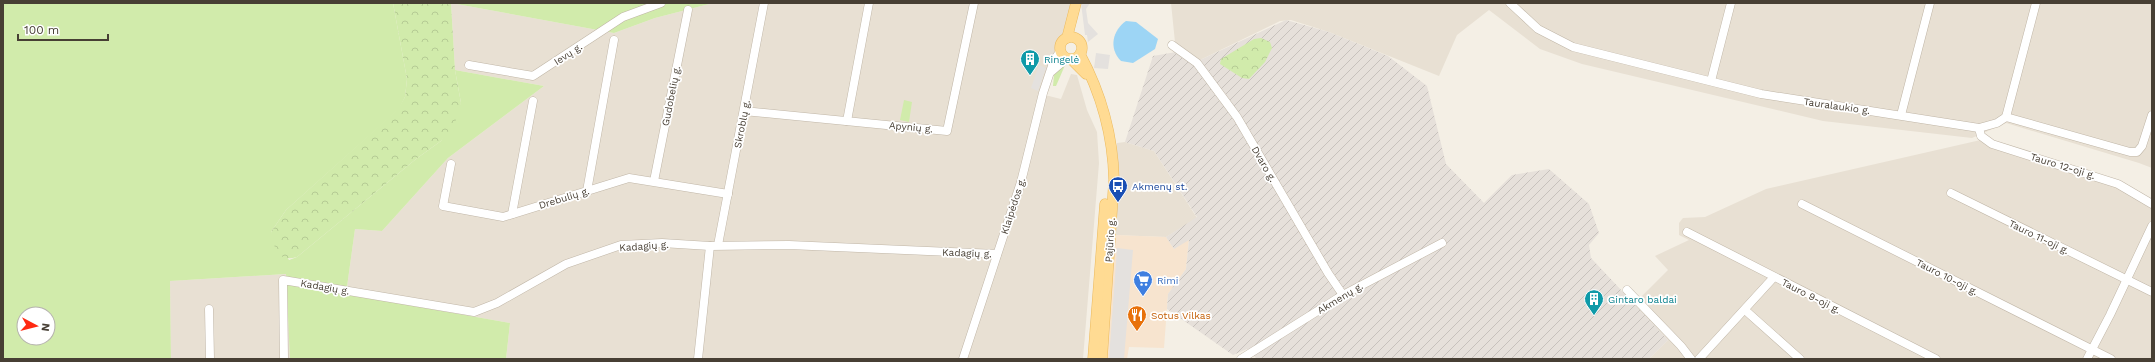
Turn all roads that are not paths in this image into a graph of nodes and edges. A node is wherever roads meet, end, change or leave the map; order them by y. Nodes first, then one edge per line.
1 (661, 3) edge
2 (764, 3) edge
3 (869, 3) edge
4 (974, 3) edge
5 (1076, 3) edge
6 (1510, 3) edge
7 (1731, 3) edge
8 (1930, 3) edge
9 (2036, 3) edge
10 (688, 10) dead end
11 (1074, 18) junction
12 (1067, 38) junction
13 (614, 40) dead end
14 (1077, 40) junction
15 (1172, 45) dead end
16 (1069, 56) junction
17 (469, 65) dead end
18 (1711, 81) junction
19 (533, 100) dead end
20 (744, 111) junction
21 (1901, 115) junction
22 (2152, 115) edge
23 (2006, 117) junction
24 (847, 121) junction
25 (1979, 128) junction
26 (451, 164) dead end
27 (654, 181) junction
28 (586, 191) junction
29 (1951, 193) dead end
30 (728, 194) junction
31 (1802, 204) dead end
32 (2152, 204) edge
33 (512, 214) junction
34 (2152, 226) edge
35 (1687, 232) dead end
36 (1442, 243) dead end
37 (714, 246) junction
38 (997, 254) junction
39 (1774, 277) junction
40 (2126, 280) junction
41 (1627, 290) dead end
42 (2152, 292) edge
43 (1342, 295) junction
44 (209, 309) dead end
45 (1745, 310) junction
46 (2092, 350) junction
47 (1246, 358) edge
48 (210, 359) edge
49 (284, 359) edge
50 (698, 359) edge
51 (963, 359) edge
52 (1093, 359) edge
53 (1102, 359) edge
54 (1690, 359) edge
55 (1699, 359) edge
56 (1800, 359) edge
57 (1936, 359) edge
58 (2087, 359) edge
59 (2112, 359) edge

1 - 17 street, Ievų g.
2 - 20 street, Skroblų g.
3 - 24 street
4 - 24 street, Apynių g.
5 - 11 main road, Pajūrio g.
6 - 18 street, Tauralaukio g.
7 - 18 street
8 - 21 street
9 - 23 street
10 - 27 street, Gudobelių g.
11 - 12 main road, Pajūrio g.
11 - 14 main road, Pajūrio g.
12 - 14 main road
12 - 16 main road, Pajūrio g.
13 - 28 street
14 - 16 main road, Pajūrio g.
15 - 43 street, Dvaro g.
16 - 38 street, Klaipėdos g.
16 - 52 main road, Pajūrio g.
16 - 53 main road, Pajūrio g.
18 - 21 street, Tauralaukio g.
19 - 33 street
20 - 24 street, Apynių g.
20 - 30 street, Skroblų g.
21 - 25 street, Tauralaukio g.
22 - 23 street
23 - 25 street, Tauralaukio g.
25 - 32 street, Tauro 12-oji g.
26 - 33 street, Drebulių g.
27 - 28 street, Drebulių g.
27 - 30 street, Drebulių g.
28 - 33 street, Drebulių g.
29 - 40 street, Tauro 11-oji g.
30 - 37 street, Skroblų g.
31 - 46 street, Tauro 10-oji g.
34 - 40 street
35 - 39 street, Tauro 9-oji g.
36 - 43 street, Akmenų g.
37 - 38 street, Kadagių g.
37 - 49 street, Kadagių g.
37 - 50 street, Skroblų g.
38 - 51 street, Klaipėdos g.
39 - 45 street
39 - 57 street, Tauro 9-oji g.
40 - 42 street, Tauro 11-oji g.
40 - 46 street
41 - 54 street
43 - 47 street, Akmenų g.
44 - 48 street
45 - 55 street
45 - 56 street
46 - 58 street
46 - 59 street, Tauro 10-oji g.

